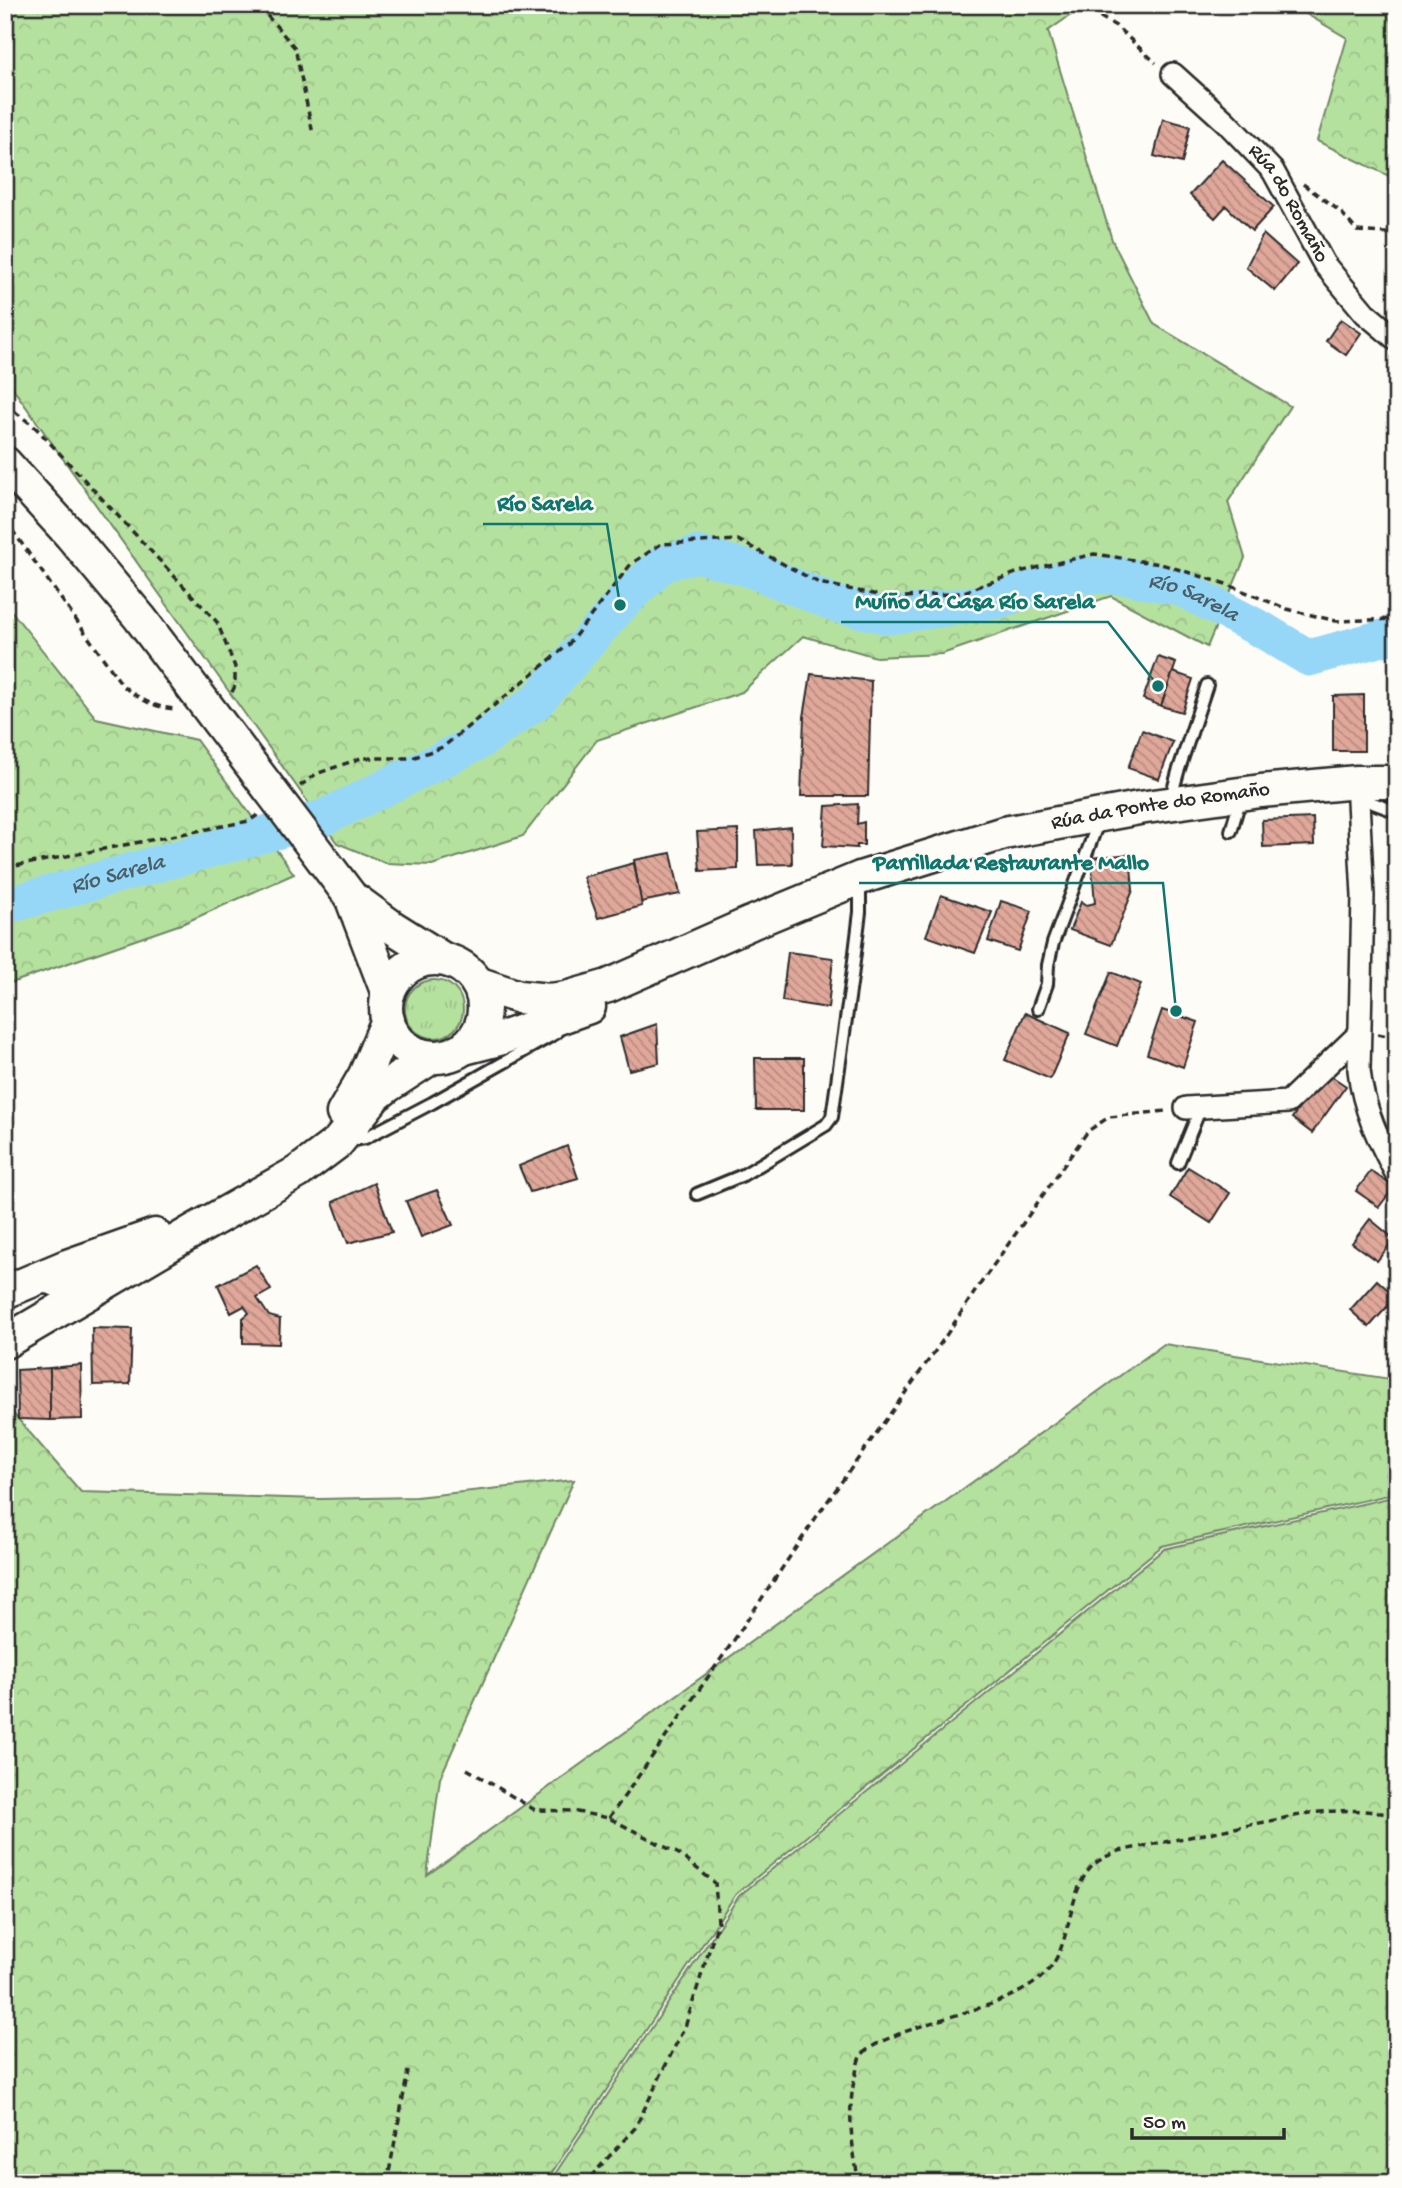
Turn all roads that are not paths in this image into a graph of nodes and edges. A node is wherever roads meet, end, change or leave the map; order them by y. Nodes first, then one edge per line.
1 (1173, 74) road end
2 (1397, 340) edge
3 (5, 463) edge
4 (1207, 685) dead end
5 (1397, 782) edge
6 (1357, 790) junction
7 (1242, 794) junction
8 (1170, 804) junction
9 (1397, 812) edge
10 (1102, 814) junction
11 (1231, 831) dead end
12 (860, 878) junction
13 (351, 897) junction
14 (695, 949) junction
15 (443, 959) junction
16 (477, 983) junction
17 (603, 1004) dead end
18 (388, 1007) junction
19 (1038, 1009) dead end
20 (560, 1030) junction
21 (522, 1031) junction
22 (1359, 1034) junction
23 (464, 1048) junction
24 (432, 1057) junction
25 (1193, 1108) joint
26 (338, 1142) junction
27 (1178, 1163) dead end
28 (1397, 1175) edge
29 (697, 1194) dead end
30 (195, 1230) junction
31 (57, 1281) junction
32 (5, 1292) edge
33 (5, 1325) edge
34 (5, 1342) edge

1 - 2 street, Rúa do Romaño
3 - 13 main road, bridge
4 - 8 lane
5 - 6 main road, Rúa da Ponte do Romaño
6 - 7 main road, Rúa da Ponte do Romaño
6 - 9 lane
6 - 22 street
7 - 8 main road, Rúa da Ponte do Romaño
7 - 11 lane
8 - 10 main road, Rúa da Ponte do Romaño
10 - 12 main road, Rúa da Ponte do Romaño
10 - 19 lane
12 - 14 main road, Rúa da Ponte do Romaño
12 - 29 lane
13 - 15 main road
13 - 18 main road
14 - 16 main road
14 - 21 main road
15 - 16 main road
15 - 18 main road
16 - 23 main road
17 - 20 lane
18 - 24 main road
18 - 31 main road
20 - 21 lane
20 - 26 lane
21 - 23 main road
22 - 25 street
22 - 28 street
23 - 24 main road
24 - 26 main road
25 - 27 lane
26 - 30 main road
30 - 31 main road
30 - 34 main road
31 - 32 main road
31 - 33 main road

